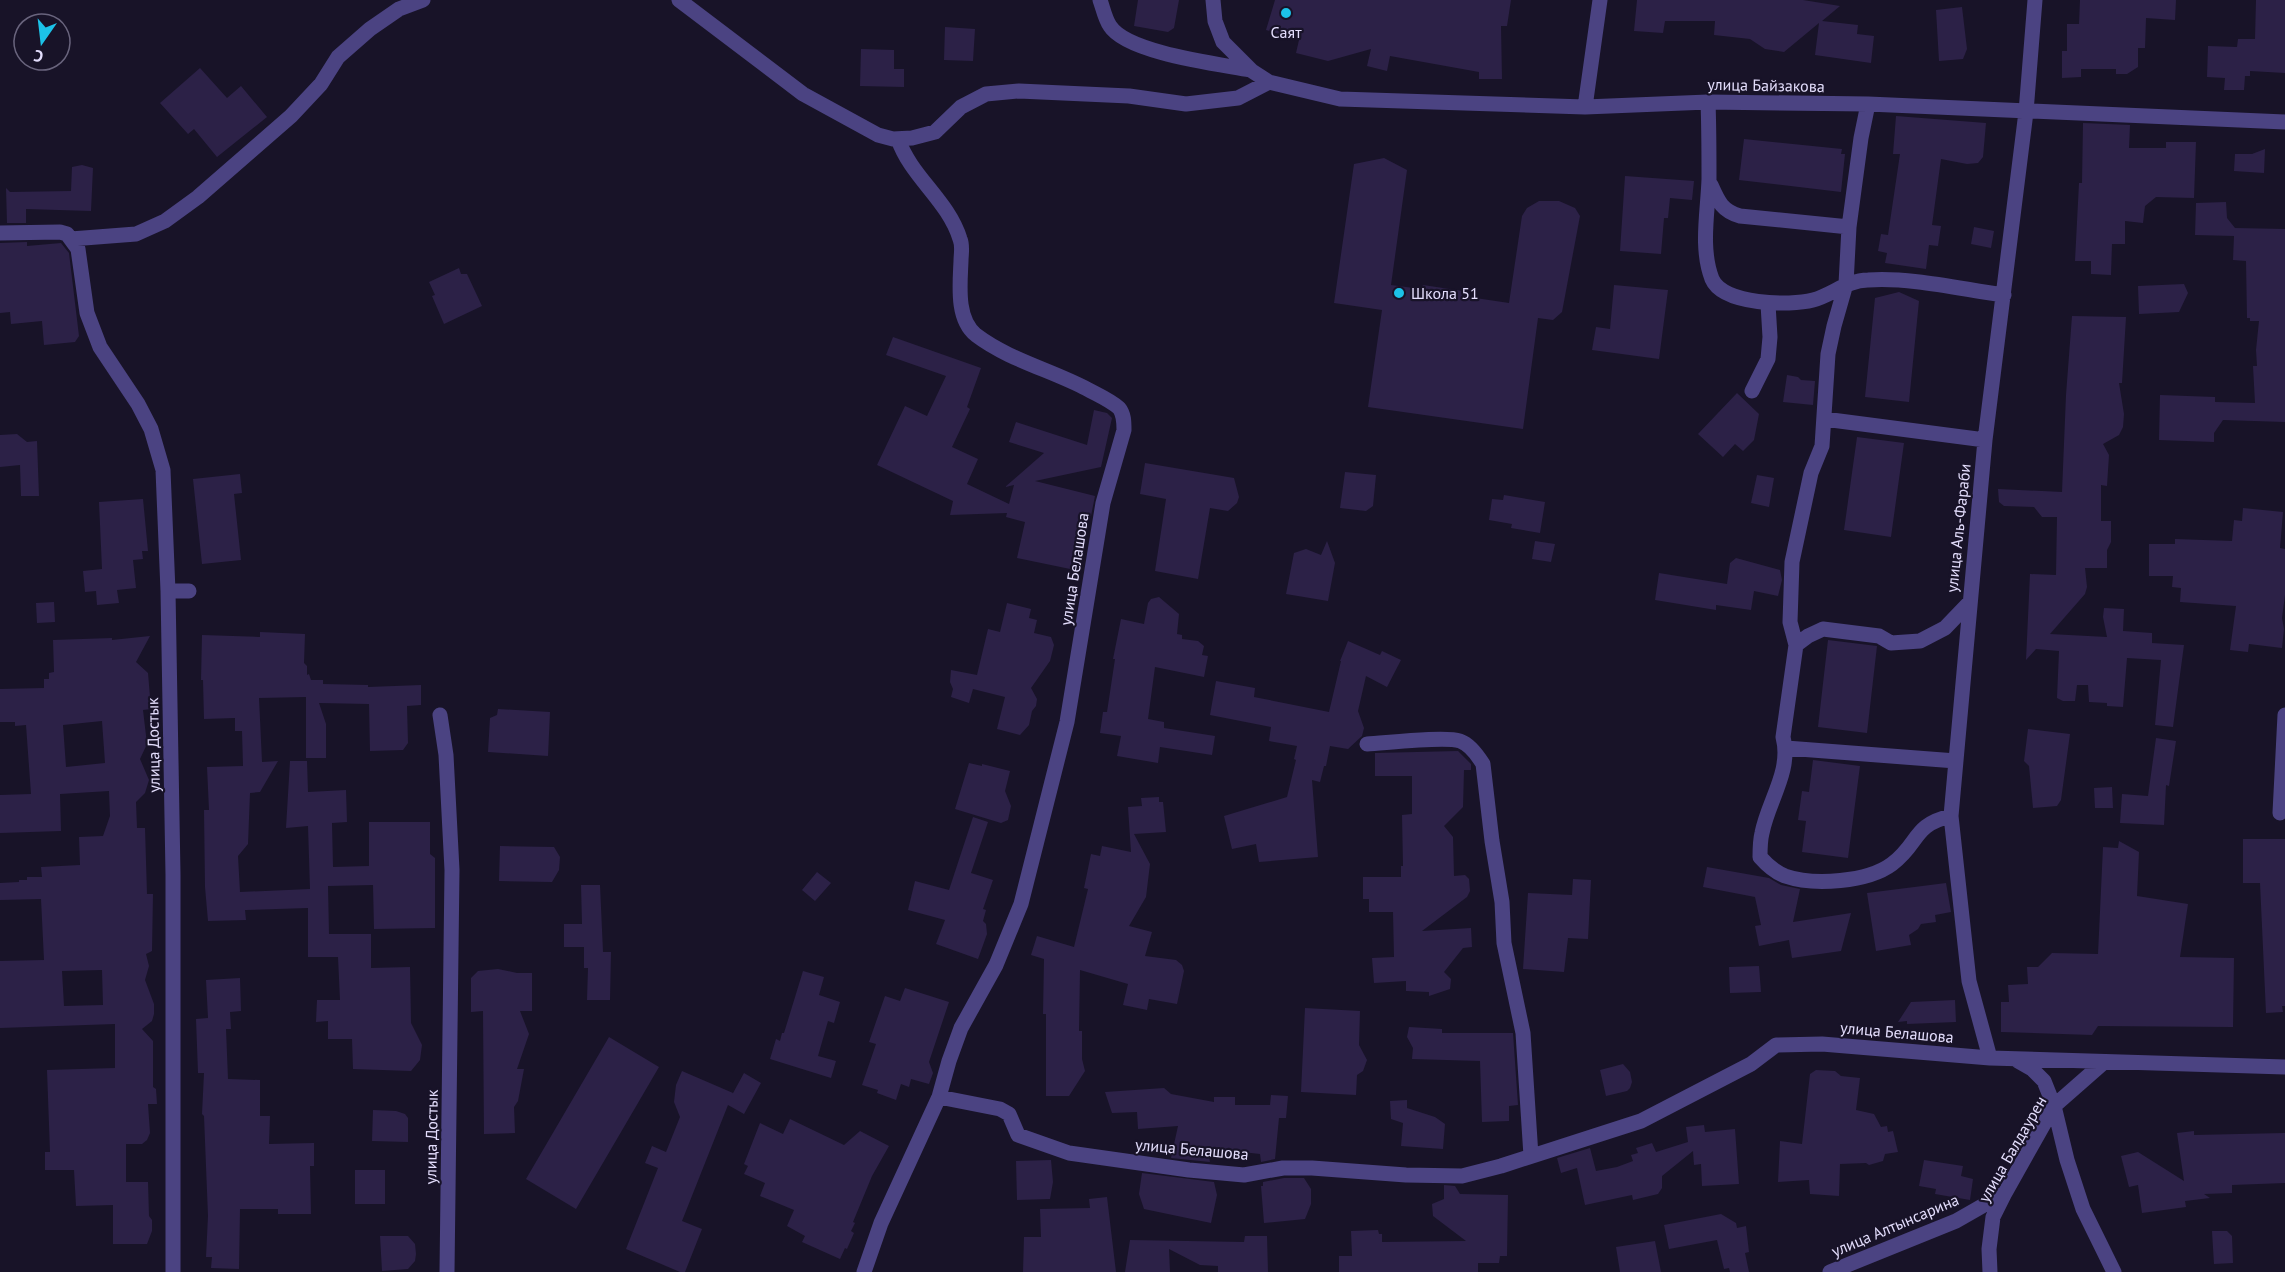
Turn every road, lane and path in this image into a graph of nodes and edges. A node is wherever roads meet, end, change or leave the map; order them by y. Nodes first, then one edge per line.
1 (423, 0) edge
2 (680, 0) edge
3 (1100, 0) edge
4 (1213, 0) edge
5 (1600, 0) edge
6 (2035, 0) edge
7 (1252, 71) junction
8 (1269, 82) junction
9 (1708, 102) junction
10 (1868, 104) junction
11 (1585, 106) junction
12 (2026, 112) junction
13 (2285, 122) edge
14 (898, 139) junction
15 (1709, 181) junction
16 (1850, 227) junction
17 (0, 234) edge
18 (71, 239) junction
19 (1846, 284) junction
20 (2004, 295) junction
21 (1767, 304) junction
22 (1752, 391) dead end
23 (1824, 419) junction
24 (1985, 440) junction
25 (168, 591) junction
26 (189, 591) dead end
27 (1969, 603) junction
28 (1796, 645) junction
29 (2285, 715) edge
30 (440, 716) dead end
31 (1367, 744) dead end
32 (1786, 748) junction
33 (1956, 761) junction
34 (2280, 813) dead end
35 (1951, 816) junction
36 (1990, 1058) junction
37 (2014, 1059) junction
38 (2103, 1062) junction
39 (2285, 1067) edge
40 (939, 1097) junction
41 (2054, 1106) junction
42 (1531, 1156) junction
43 (2005, 1193) junction
44 (173, 1272) edge
45 (447, 1272) edge
46 (864, 1272) edge
47 (1830, 1272) edge
48 (1990, 1272) edge
49 (2114, 1272) edge

1 - 18 street
2 - 14 street
3 - 7 street, улица Байзакова
4 - 7 street, улица Байзакова
5 - 11 street
6 - 12 street, улица Аль-Фараби
7 - 8 street, улица Байзакова
8 - 11 street, улица Байзакова
8 - 14 street
9 - 10 street, улица Байзакова
9 - 11 street, улица Байзакова
9 - 15 street
10 - 12 street, улица Байзакова
10 - 16 street
12 - 13 street, улица Байзакова
12 - 20 street, улица Аль-Фараби
14 - 40 street, улица Белашова
15 - 16 street
15 - 21 street
16 - 19 street
17 - 18 street
18 - 25 street, улица Достык
19 - 20 street
19 - 21 street
19 - 23 street
20 - 24 street, улица Аль-Фараби
21 - 22 street
23 - 24 street
23 - 28 street
24 - 27 street, улица Аль-Фараби
25 - 26 street
25 - 44 street, улица Достык
27 - 28 street
27 - 33 street, улица Аль-Фараби
28 - 32 street
29 - 34 street
30 - 45 street, улица Достык
31 - 42 street
32 - 33 street
32 - 35 street
33 - 35 street, улица Аль-Фараби
35 - 36 street, улица Аль-Фараби
36 - 37 street, улица Белашова
36 - 42 street, улица Белашова
37 - 38 street, улица Белашова
37 - 41 street
38 - 39 street, улица Белашова
38 - 41 street, улица Балдаурен
40 - 42 street, улица Белашова
40 - 46 street, улица Белашова
41 - 43 street, улица Балдаурен
41 - 49 street
43 - 47 street, улица Алтынсарина
43 - 48 street, улица Балдаурен

